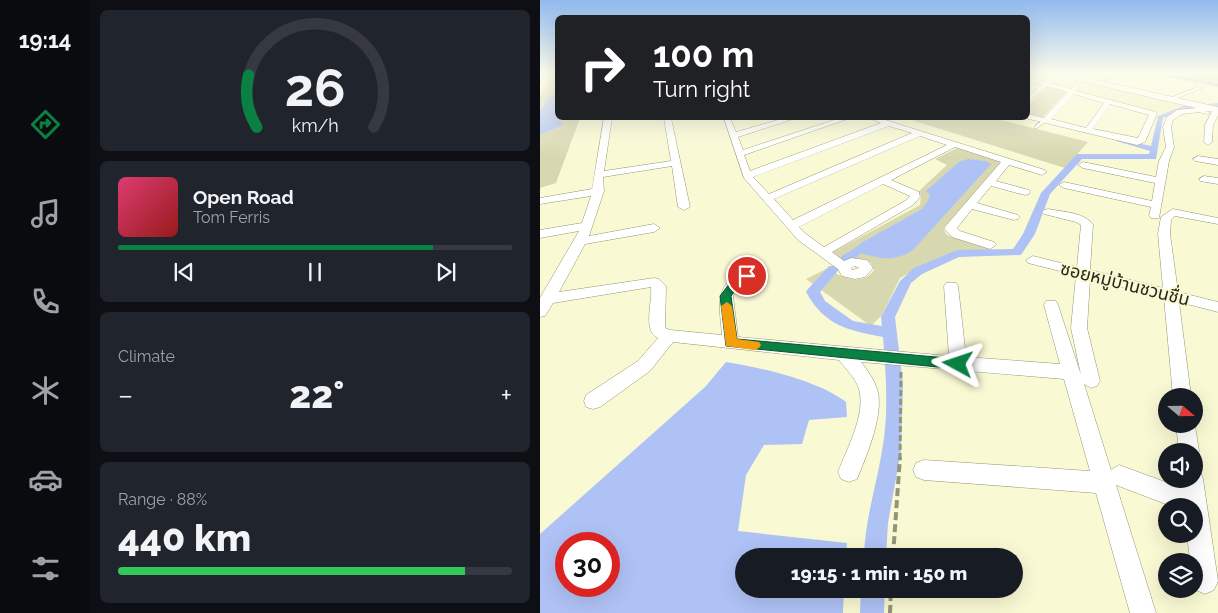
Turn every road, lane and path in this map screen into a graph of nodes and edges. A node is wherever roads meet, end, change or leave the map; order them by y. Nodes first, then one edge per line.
1 (1062, 102) edge
2 (1109, 102) joint
3 (1174, 102) edge
4 (1207, 110) edge
5 (1030, 116) edge
6 (608, 120) edge
7 (668, 120) edge
8 (730, 120) edge
9 (785, 120) edge
10 (840, 120) edge
11 (879, 120) edge
12 (1046, 120) junction
13 (889, 123) junction
14 (1036, 127) dead end
15 (1088, 131) junction
16 (920, 133) junction
17 (734, 135) junction
18 (1208, 142) dead end
19 (955, 144) junction
20 (740, 154) junction
21 (1198, 159) dead end
22 (1007, 161) junction
23 (1218, 162) edge
24 (676, 163) junction
25 (1083, 165) dead end
26 (1042, 172) dead end
27 (598, 175) junction
28 (747, 176) junction
29 (1204, 179) dead end
30 (884, 181) junction
31 (1161, 181) junction
32 (1218, 181) edge
33 (989, 182) junction
34 (1064, 185) dead end
35 (599, 191) junction
36 (1025, 192) dead end
37 (766, 199) junction
38 (540, 201) edge
39 (970, 205) junction
40 (1157, 205) junction
41 (684, 207) dead end
42 (1048, 212) dead end
43 (1155, 216) dead end
44 (1014, 217) dead end
45 (1218, 221) edge
46 (587, 226) junction
47 (791, 226) junction
48 (654, 228) dead end
49 (540, 234) edge
50 (579, 241) junction
51 (990, 245) dead end
52 (822, 253) junction
53 (1032, 260) dead end
54 (844, 267) dead end
55 (1083, 272) junction
56 (747, 276) dead end
57 (951, 286) dead end
58 (1170, 295) junction
59 (1051, 305) dead end
60 (544, 306) edge
61 (1218, 307) edge
62 (669, 336) junction
63 (731, 343) junction
64 (853, 355) junction
65 (907, 360) junction
66 (958, 364) junction
67 (1070, 372) junction
68 (1091, 381) dead end
69 (1181, 388) edge
70 (594, 401) dead end
71 (924, 470) dead end
72 (849, 472) dead end
73 (1111, 480) junction
74 (1174, 498) edge
75 (1200, 543) edge
76 (894, 548) edge
77 (1205, 582) dead end
78 (891, 598) edge
79 (890, 613) edge
80 (1143, 613) edge

1 - 12 street
2 - 15 street
2 - 15 street
3 - 4 main road
4 - 18 street
4 - 31 street
5 - 12 street
6 - 27 street
7 - 24 street
8 - 17 street
9 - 17 street
10 - 20 street
11 - 13 street
12 - 14 lane
12 - 15 street
13 - 16 street
13 - 28 street
16 - 19 street
16 - 37 street
17 - 20 street
19 - 22 street
19 - 30 street
20 - 28 street
21 - 23 street
22 - 26 street
22 - 33 street
24 - 27 street
24 - 41 street
25 - 31 street
27 - 35 street
28 - 37 street
29 - 32 street
30 - 47 street
30 - 52 street
31 - 40 street
33 - 36 street
33 - 39 street
34 - 40 street
35 - 38 street
35 - 46 street
37 - 47 street
39 - 44 street
39 - 51 street
40 - 43 street
42 - 55 street
45 - 58 street
46 - 49 street
46 - 50 street
47 - 52 street
48 - 50 street
50 - 60 street
52 - 54 street
53 - 55 street, ซอยหมู่บ้านชวนชื่น
55 - 58 street, ซอยหมู่บ้านชวนชื่น
55 - 68 street
56 - 63 street
57 - 66 street
58 - 61 street, ซอยหมู่บ้านชวนชื่น
58 - 69 street
59 - 67 street
60 - 62 street
62 - 63 street
62 - 70 street
63 - 64 street
64 - 65 street
64 - 72 street
65 - 66 street
65 - 76 path
66 - 67 street
67 - 73 street
71 - 73 street
73 - 74 street
73 - 80 street
75 - 77 street
78 - 79 path

